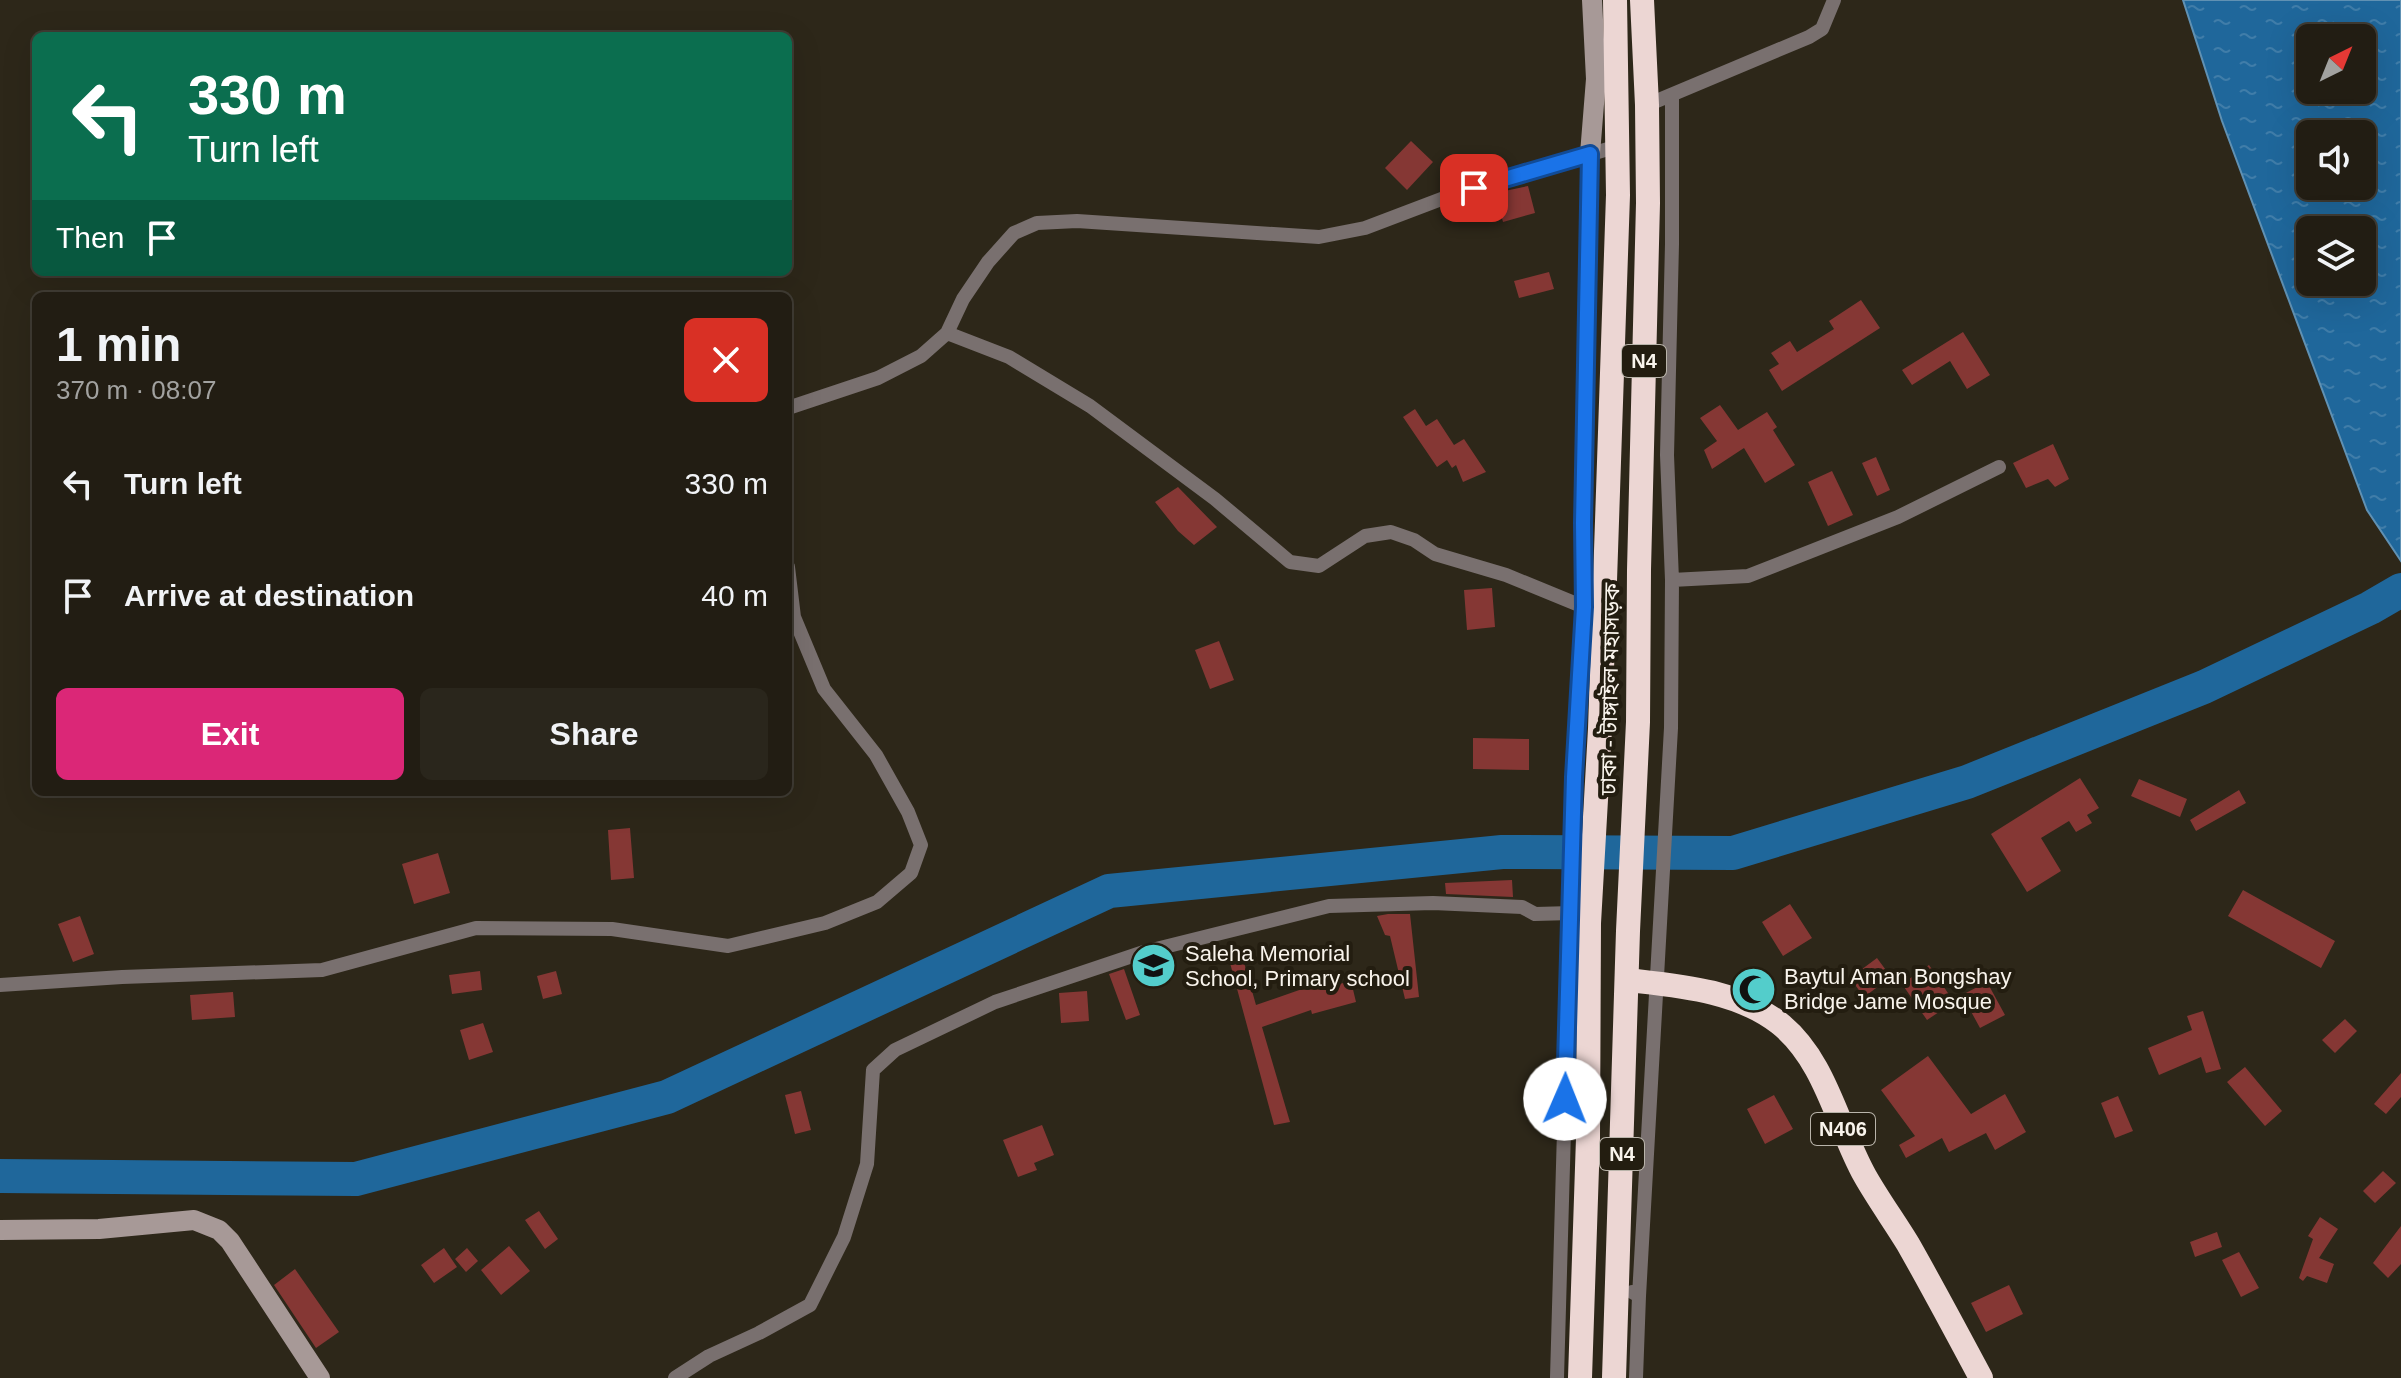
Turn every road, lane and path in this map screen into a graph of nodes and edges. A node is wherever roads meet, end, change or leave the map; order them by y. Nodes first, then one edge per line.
1 (1592, 0) edge
2 (1615, 0) edge
3 (1642, 0) edge
4 (1834, 0) edge
5 (1672, 95) junction
6 (1647, 105) junction
7 (1618, 146) junction
8 (1590, 154) junction
9 (947, 333) junction
10 (792, 407) edge
11 (1999, 467) dead end
12 (1672, 580) junction
13 (792, 600) edge
14 (1584, 607) junction
15 (1580, 918) junction
16 (1628, 980) junction
17 (1657, 983) junction
18 (0, 985) edge
19 (0, 1230) edge
20 (1618, 1284) junction
21 (1639, 1296) junction
22 (320, 1378) edge
23 (675, 1378) edge
24 (1557, 1378) edge
25 (1580, 1378) edge
26 (1614, 1378) edge
27 (1636, 1378) edge
28 (1981, 1378) edge

1 - 8 street
2 - 7 highway, ঢাকা - টাঙ্গাইল মহাসড়ক / N4
3 - 6 highway, ঢাকা - টাঙ্গাইল মহাসড়ক / N4
4 - 5 street
5 - 6 street
5 - 12 street
6 - 16 highway, ঢাকা - টাঙ্গাইল মহাসড়ক / N4
7 - 8 street
7 - 15 highway, ঢাকা - টাঙ্গাইল মহাসড়ক / N4
8 - 9 street
8 - 14 street
9 - 10 street
9 - 14 street
11 - 12 street
12 - 17 street
13 - 18 street
14 - 15 street
15 - 23 street
15 - 24 street
15 - 25 highway, N4
16 - 17 highway, N406
16 - 20 highway, ঢাকা - টাঙ্গাইল মহাসড়ক / N4
17 - 21 street
17 - 28 highway, N406
19 - 22 street
20 - 21 street
20 - 26 highway, ঢাকা - টাঙ্গাইল মহাসড়ক / N4
21 - 27 street

